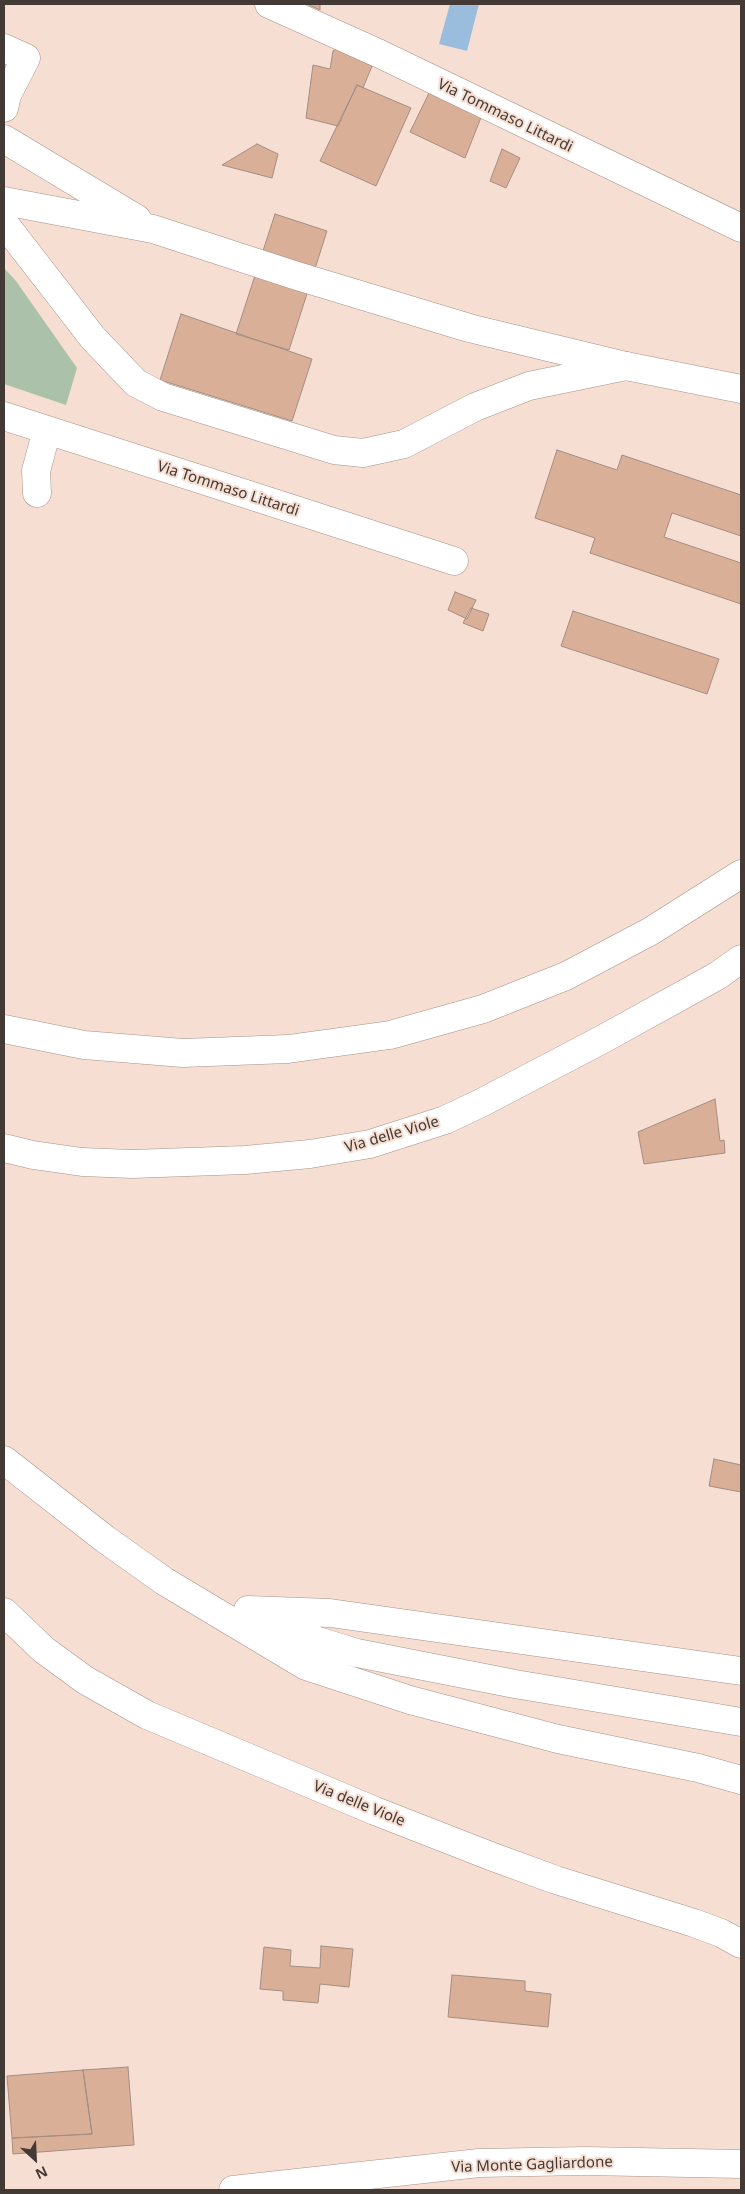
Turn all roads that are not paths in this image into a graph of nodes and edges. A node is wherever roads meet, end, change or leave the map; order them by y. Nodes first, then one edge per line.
1 (269, 4) edge
2 (4, 48) edge
3 (4, 108) edge
4 (4, 139) edge
5 (4, 201) edge
6 (4, 223) edge
7 (741, 228) edge
8 (153, 229) junction
9 (626, 366) junction
10 (741, 389) edge
11 (4, 416) edge
12 (47, 430) junction
13 (37, 493) dead end
14 (454, 561) dead end
15 (741, 874) edge
16 (741, 960) edge
17 (4, 1029) edge
18 (4, 1148) edge
19 (4, 1460) edge
20 (212, 1608) junction
21 (4, 1612) edge
22 (741, 1670) edge
23 (741, 1722) edge
24 (741, 1780) edge
25 (741, 1944) edge
26 (741, 2164) edge
27 (233, 2190) edge

1 - 7 main road, Via Tommaso Littardi
2 - 3 main road
4 - 8 main road
5 - 8 main road
6 - 9 main road
8 - 9 main road
9 - 10 main road
11 - 12 main road, Via Tommaso Littardi
12 - 13 main road
12 - 14 main road, Via Tommaso Littardi
15 - 17 main road
16 - 18 main road, Via delle Viole
19 - 20 main road
20 - 22 main road
20 - 23 main road
20 - 24 main road
21 - 25 main road, Via delle Viole
26 - 27 main road, Via Monte Gagliardone

